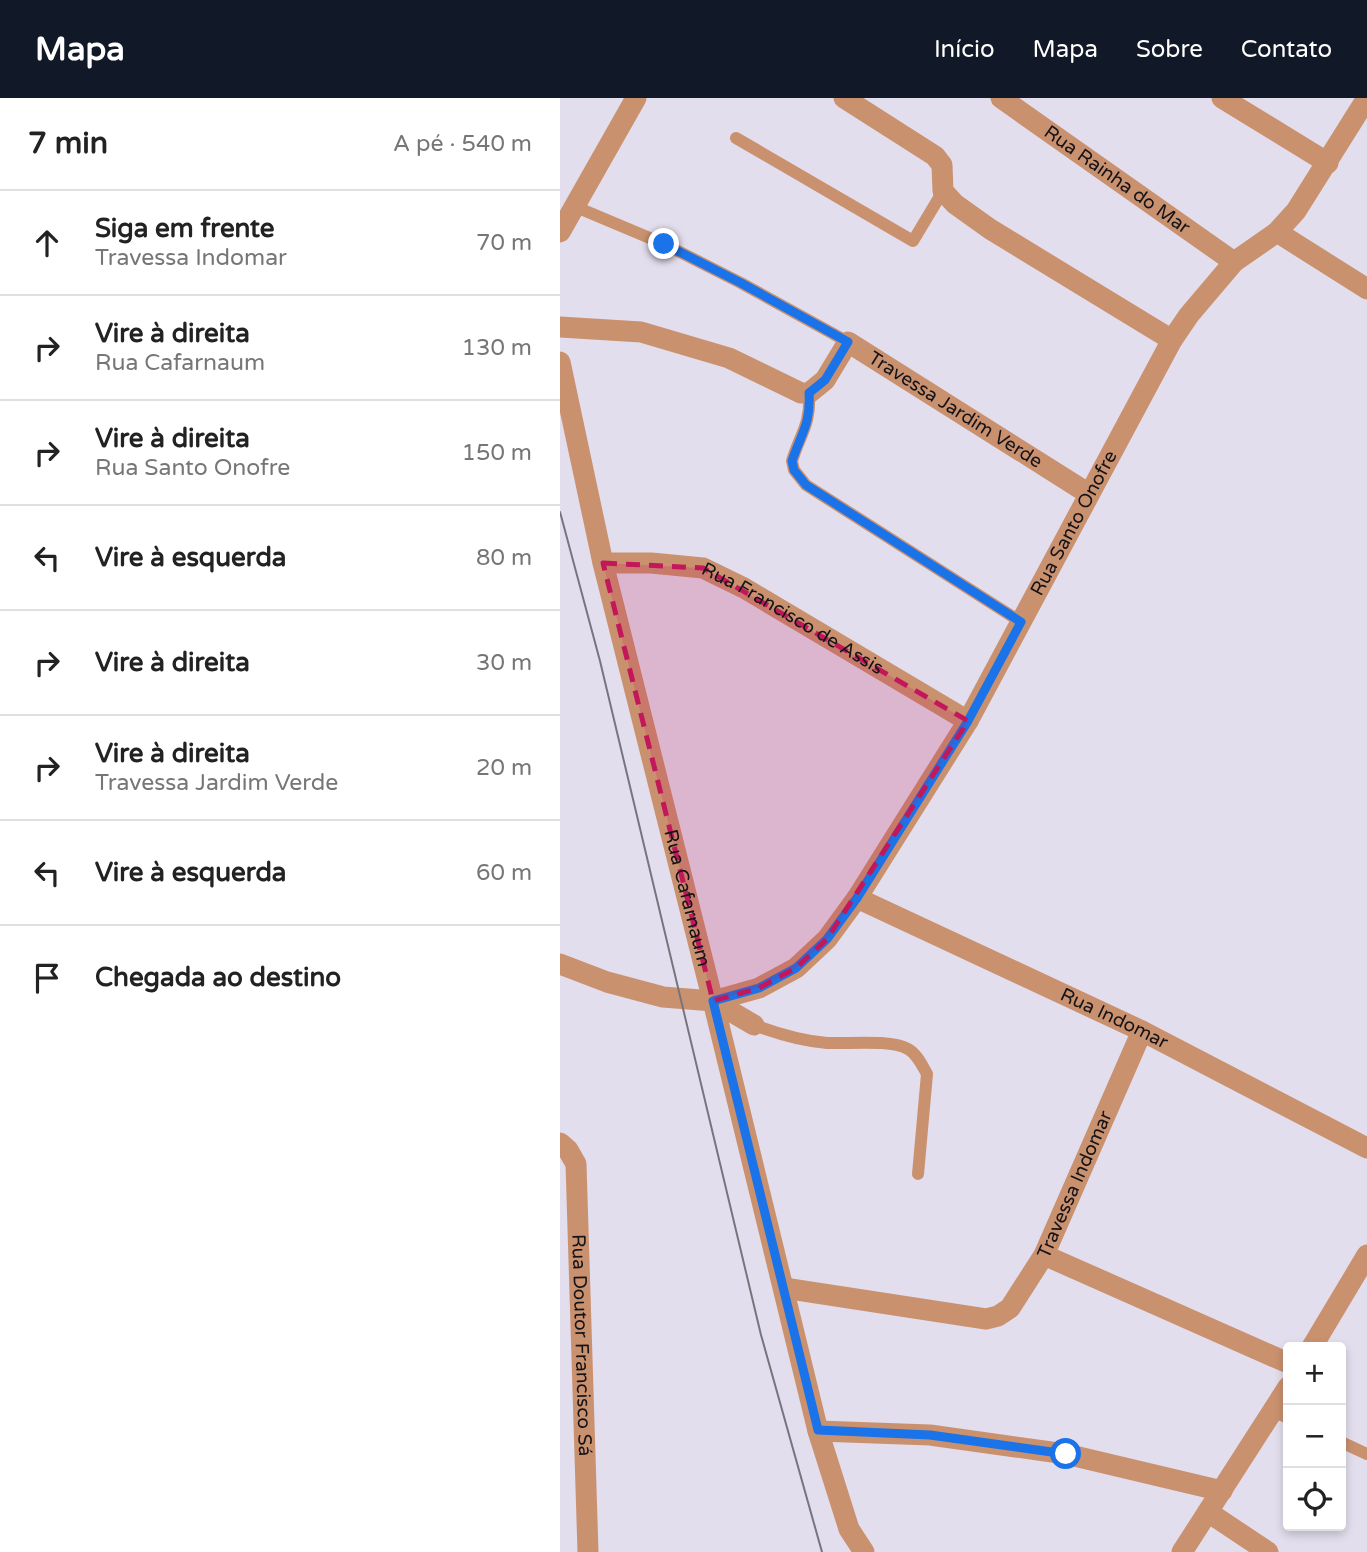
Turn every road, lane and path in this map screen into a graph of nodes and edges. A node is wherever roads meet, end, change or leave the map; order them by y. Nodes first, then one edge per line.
1 (636, 98) edge
2 (844, 98) edge
3 (1001, 98) edge
4 (1222, 98) edge
5 (1366, 99) edge
6 (736, 138) dead end
7 (1328, 163) junction
8 (943, 191) junction
9 (576, 207) junction
10 (560, 232) edge
11 (1277, 232) junction
12 (1234, 262) junction
13 (1367, 289) edge
14 (560, 327) edge
15 (1172, 340) junction
16 (848, 342) junction
17 (560, 362) edge
18 (809, 393) junction
19 (1089, 494) junction
20 (603, 563) junction
21 (1021, 622) junction
22 (968, 721) junction
23 (857, 898) junction
24 (560, 964) edge
25 (713, 1001) junction
26 (754, 1025) joint
27 (1142, 1031) junction
28 (560, 1143) edge
29 (1367, 1148) edge
30 (918, 1174) dead end
31 (1044, 1255) junction
32 (1367, 1255) edge
33 (784, 1288) junction
34 (1315, 1342) edge
35 (1283, 1361) edge
36 (1280, 1415) edge
37 (818, 1430) junction
38 (1346, 1444) edge
39 (1367, 1454) edge
40 (1222, 1491) junction
41 (1208, 1512) junction
42 (588, 1552) edge
43 (864, 1552) edge
44 (1182, 1552) edge
45 (1268, 1552) edge

1 - 9 street
2 - 8 street
3 - 12 street, Rua Rainha do Mar
4 - 7 street
5 - 7 street, Rua Santo Onofre
6 - 8 lane
7 - 11 street, Rua Santo Onofre
8 - 15 street
9 - 10 street
9 - 16 lane
11 - 12 street, Rua Santo Onofre
11 - 13 street
12 - 15 street, Rua Santo Onofre
14 - 18 street
15 - 19 street, Rua Santo Onofre
16 - 18 street, Travessa Jardim Verde
16 - 19 street, Travessa Jardim Verde
17 - 20 street, Rua Cafarnaum
18 - 21 lane
19 - 21 street, Rua Santo Onofre
20 - 22 street, Rua Francisco de Assis
20 - 25 street, Rua Cafarnaum
21 - 22 street, Rua Santo Onofre
22 - 23 street, Rua Santo Onofre
23 - 25 street, Rua Santo Onofre
23 - 27 street, Rua Indomar
24 - 25 street, Rua Santo Onofre
25 - 26 street
25 - 33 street, Rua Cafarnaum
26 - 30 lane
27 - 29 street, Rua Indomar
27 - 31 street, Travessa Indomar
28 - 42 street, Rua Doutor Francisco Sá
31 - 33 street, Travessa Indomar
31 - 35 street
32 - 34 street
33 - 37 street, Rua Cafarnaum
36 - 40 street
37 - 40 street
37 - 43 street, Rua Cafarnaum
38 - 39 lane
40 - 41 street
41 - 44 street
41 - 45 street

